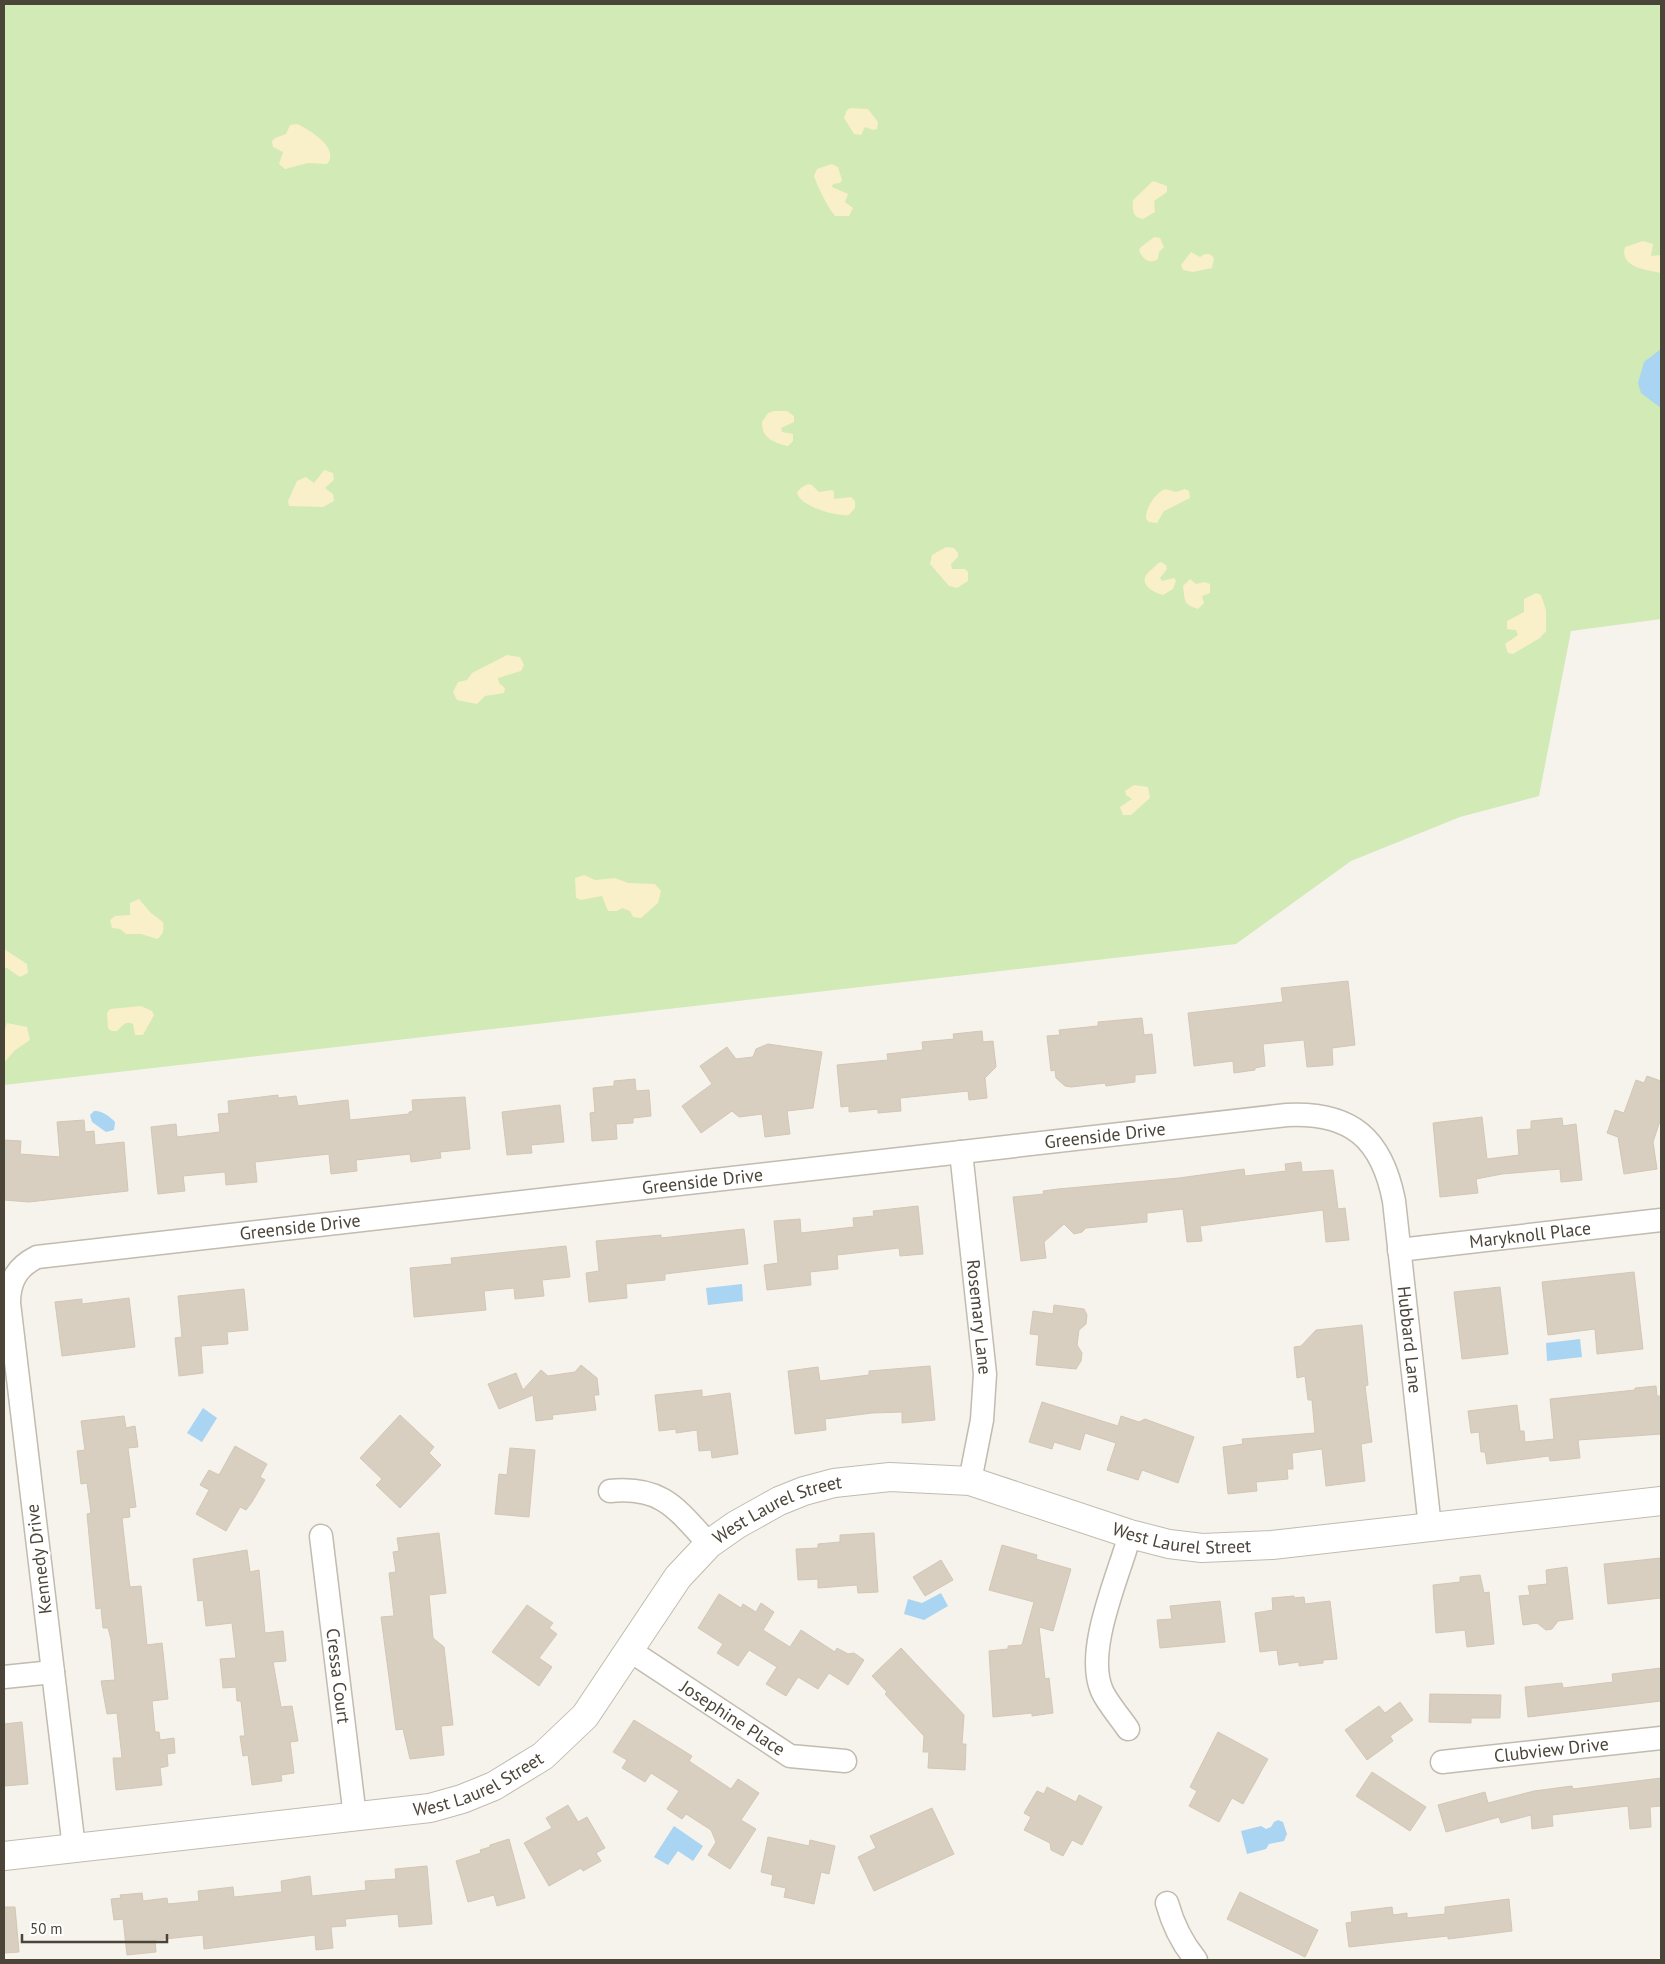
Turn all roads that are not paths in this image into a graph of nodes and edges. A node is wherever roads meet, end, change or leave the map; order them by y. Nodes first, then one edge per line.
1 (961, 1152) junction
2 (1379, 1154) joint
3 (1661, 1220) edge
4 (1399, 1250) junction
5 (18, 1271) joint
6 (12, 1390) edge
7 (970, 1481) junction
8 (610, 1491) dead end
9 (1661, 1502) edge
10 (1430, 1527) junction
11 (1130, 1534) junction
12 (321, 1536) dead end
13 (709, 1544) junction
14 (629, 1650) junction
15 (53, 1672) junction
16 (4, 1677) edge
17 (1128, 1729) dead end
18 (1661, 1738) edge
19 (845, 1761) dead end
20 (1442, 1762) dead end
21 (355, 1817) junction
22 (74, 1848) junction
23 (4, 1856) edge
24 (1167, 1903) dead end
25 (1196, 1960) edge

1 - 2 street, Greenside Drive
1 - 5 street, Greenside Drive
1 - 7 street, Rosemary Lane
2 - 4 street, Hubbard Lane
3 - 4 street, Maryknoll Place
4 - 10 street, Hubbard Lane
5 - 6 street, Kennedy Drive
6 - 15 street, Kennedy Drive
7 - 11 street, West Laurel Street
7 - 13 street, West Laurel Street
8 - 13 street
9 - 10 street, West Laurel Street
10 - 11 street, West Laurel Street
11 - 17 street
12 - 21 street, Cressa Court
13 - 14 street, West Laurel Street
14 - 19 street, Josephine Place
14 - 21 street, West Laurel Street
15 - 16 street
15 - 22 street, Kennedy Drive
18 - 20 street, Clubview Drive
21 - 22 street, West Laurel Street
22 - 23 street, West Laurel Street
24 - 25 street

